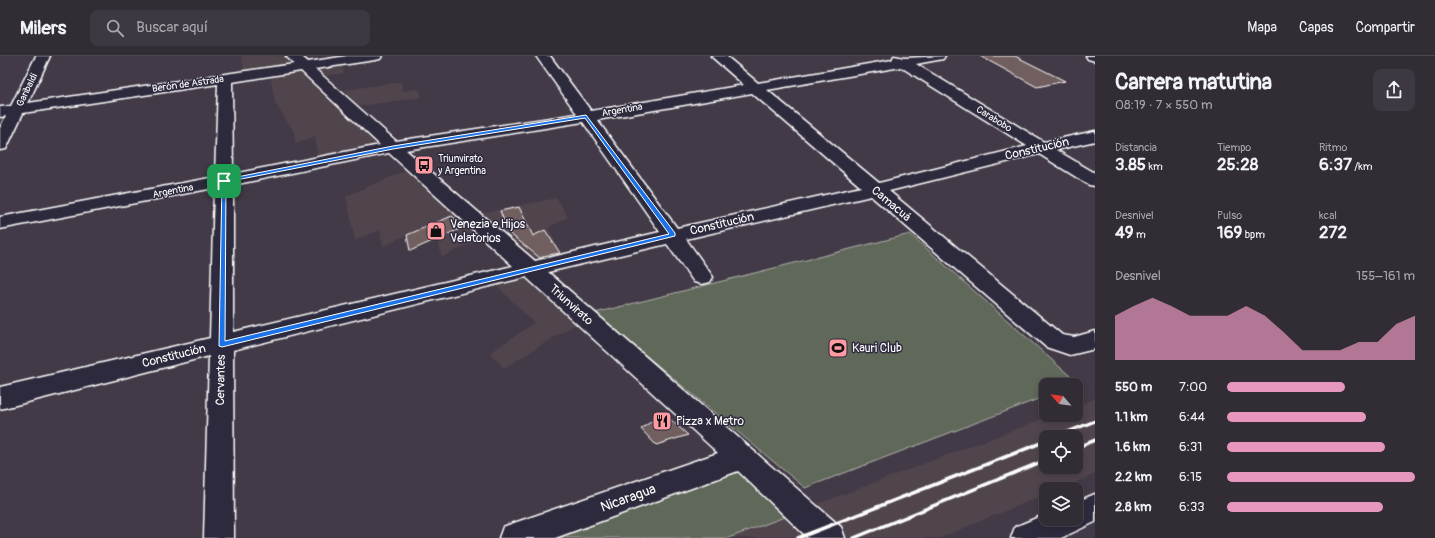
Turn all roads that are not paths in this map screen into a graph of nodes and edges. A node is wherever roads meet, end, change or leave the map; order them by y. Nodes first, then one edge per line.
1 (43, 56) edge
2 (375, 56) edge
3 (543, 56) edge
4 (718, 56) edge
5 (938, 56) edge
6 (898, 59) edge
7 (298, 61) edge
8 (225, 79) junction
9 (755, 87) junction
10 (17, 109) junction
11 (0, 112) edge
12 (586, 117) junction
13 (1095, 136) edge
14 (0, 145) edge
15 (393, 148) junction
16 (1041, 148) junction
17 (224, 181) junction
18 (1095, 181) edge
19 (875, 190) junction
20 (0, 223) edge
21 (672, 235) junction
22 (530, 268) junction
23 (702, 277) dead end
24 (1095, 340) edge
25 (222, 344) junction
26 (0, 398) edge
27 (742, 457) junction
28 (1095, 508) edge
29 (1083, 513) edge
30 (1054, 526) edge
31 (219, 538) edge
32 (514, 538) edge
33 (830, 538) edge
34 (1026, 538) edge

1 - 10 street, Garibaldi
2 - 7 street, Berón de Astrada
3 - 12 street
4 - 9 street, Camacuá
5 - 6 street, Argentina
6 - 9 street, Argentina
6 - 16 street, Carabobo
7 - 8 street, Berón de Astrada
7 - 15 street, Triunvirato
8 - 10 street, Berón de Astrada
8 - 17 street, Cervantes
9 - 12 street, Argentina
9 - 19 street, Camacuá
10 - 11 street, Berón de Astrada
10 - 14 street, Garibaldi
12 - 15 street, Argentina
12 - 21 street
13 - 16 street, Constitución
15 - 17 street, Argentina
15 - 22 street, Triunvirato
16 - 18 street, Carabobo
16 - 19 street, Constitución
17 - 20 street, Argentina
17 - 25 street, Cervantes
19 - 21 street, Constitución
19 - 24 street, Camacuá
21 - 22 street, Constitución
21 - 23 street
22 - 25 street, Constitución
22 - 27 street, Triunvirato
25 - 26 street, Constitución
25 - 31 street, Cervantes
27 - 32 street, Nicaragua
27 - 33 street, Triunvirato
28 - 29 street
30 - 34 street

